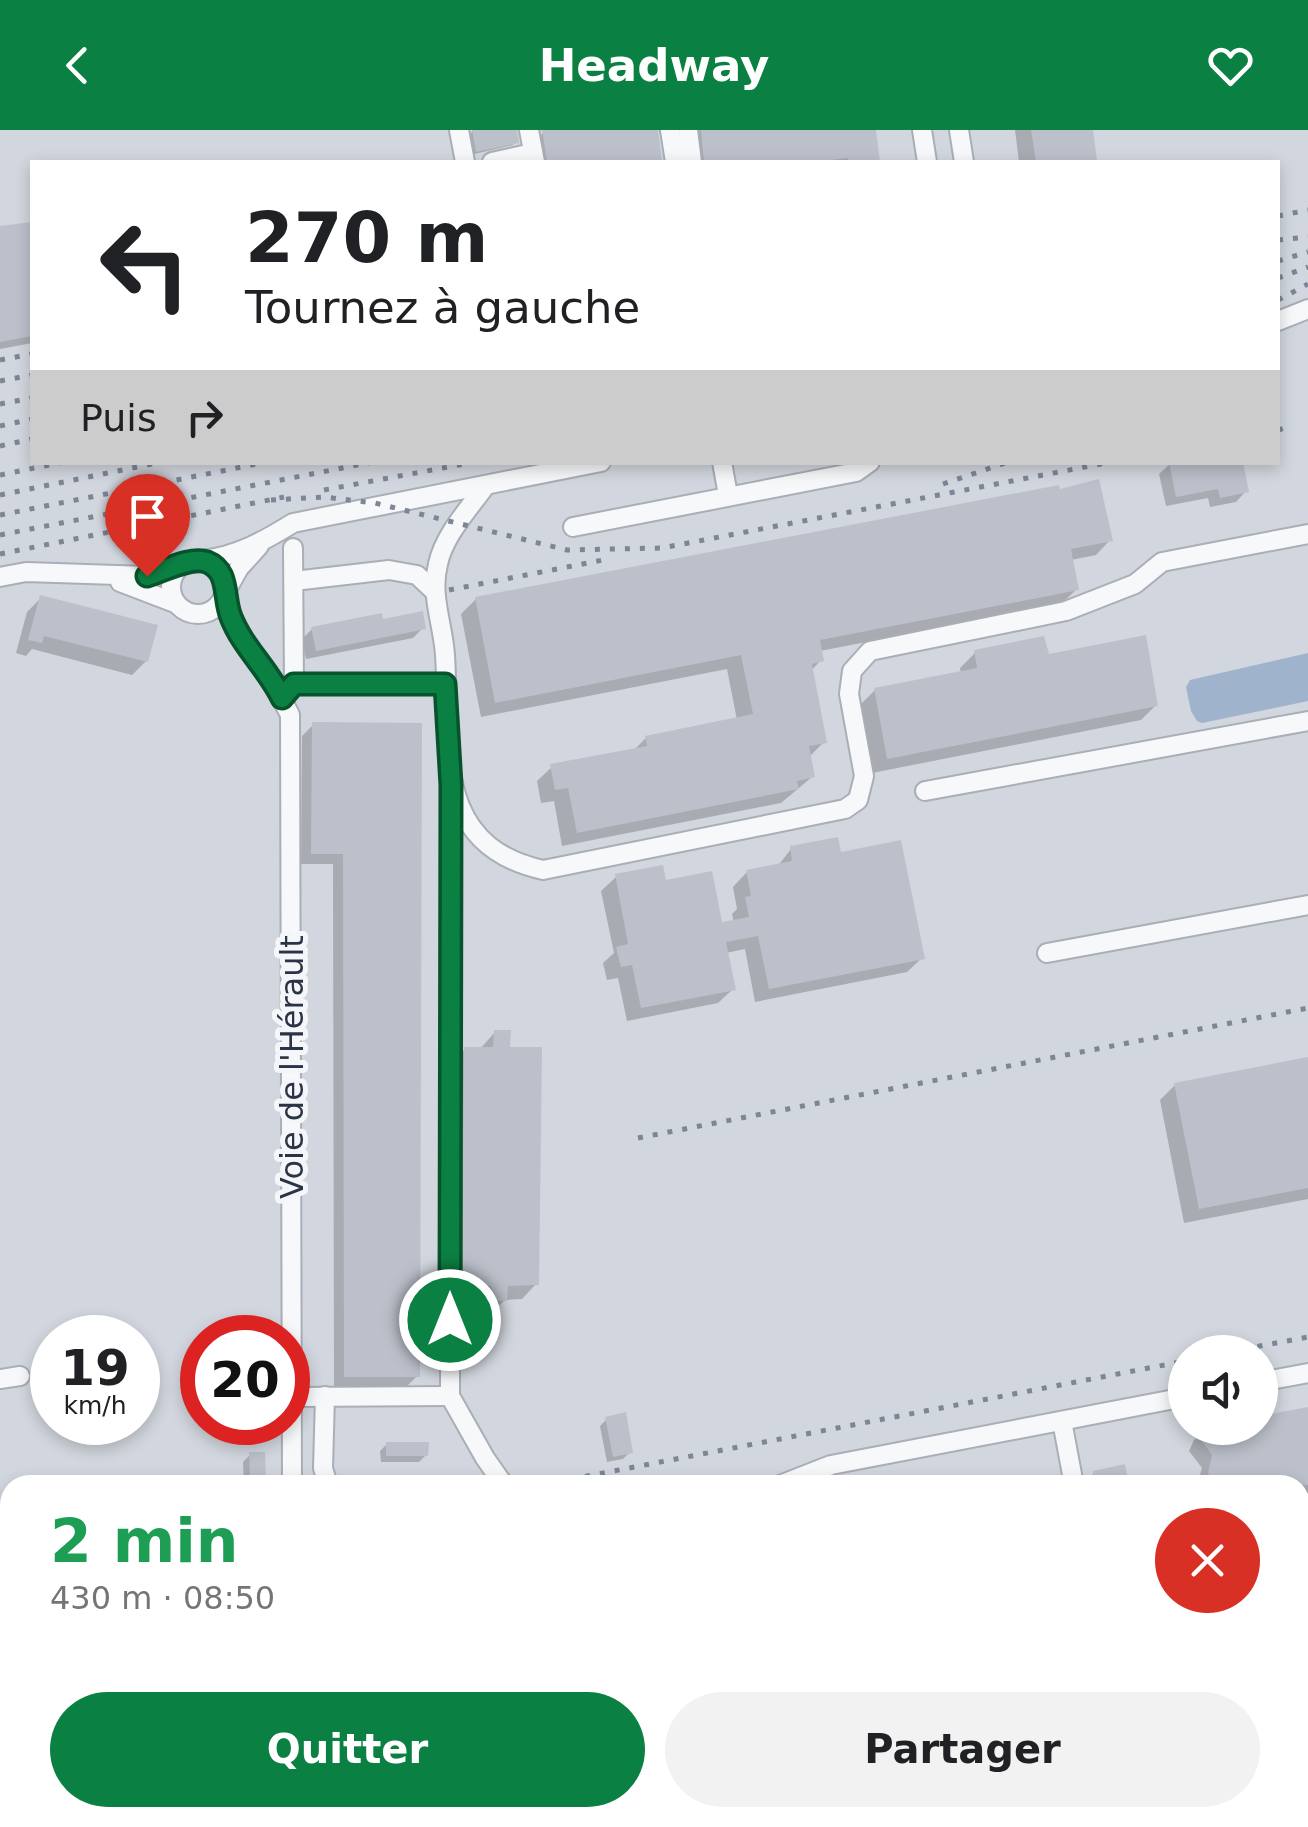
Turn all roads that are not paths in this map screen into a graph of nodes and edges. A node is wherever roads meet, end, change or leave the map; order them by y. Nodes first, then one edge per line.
1 (459, 130) edge
2 (529, 130) edge
3 (670, 130) edge
4 (688, 130) edge
5 (922, 130) edge
6 (959, 130) edge
7 (534, 158) edge
8 (465, 160) edge
9 (675, 160) edge
10 (692, 160) edge
11 (927, 160) edge
12 (964, 160) edge
13 (1308, 309) edge
14 (1280, 319) edge
15 (586, 465) edge
16 (723, 465) edge
17 (866, 465) edge
18 (486, 485) junction
19 (728, 495) junction
20 (573, 527) dead end
21 (1308, 534) edge
22 (262, 542) junction
23 (293, 548) dead end
24 (203, 560) junction
25 (180, 566) junction
26 (100, 576) junction
27 (0, 577) edge
28 (294, 581) junction
29 (434, 590) junction
30 (224, 595) junction
31 (175, 604) junction
32 (194, 615) junction
33 (257, 658) junction
34 (445, 684) junction
35 (288, 691) junction
36 (1308, 721) edge
37 (451, 785) junction
38 (925, 791) dead end
39 (1308, 905) edge
40 (1047, 954) dead end
41 (294, 1315) edge
42 (1308, 1373) edge
43 (20, 1376) dead end
44 (0, 1379) edge
45 (1278, 1379) edge
46 (310, 1396) edge
47 (325, 1396) junction
48 (450, 1396) junction
49 (1168, 1400) edge
50 (1062, 1421) junction
51 (293, 1445) edge
52 (292, 1475) edge
53 (325, 1475) edge
54 (497, 1475) edge
55 (805, 1475) edge
56 (1072, 1475) edge

1 - 8 street
2 - 7 street
3 - 9 street
4 - 10 street
5 - 11 street
6 - 12 street
13 - 14 street
15 - 18 street
16 - 19 street
17 - 19 street
18 - 22 street
18 - 29 street
19 - 20 street
21 - 37 street
22 - 24 street
22 - 30 street
23 - 28 street
24 - 25 street
24 - 30 street
25 - 26 street
25 - 31 street
26 - 27 street
26 - 31 street
28 - 29 street
28 - 35 street
29 - 34 street
30 - 32 street
30 - 33 street, Voie de l'Hérault
31 - 32 street
32 - 33 street
33 - 35 street, Voie de l'Hérault
34 - 35 street
34 - 37 street
35 - 41 street, Voie de l'Hérault
36 - 38 street
37 - 48 street
39 - 40 street
42 - 45 street
43 - 44 street
46 - 47 street
47 - 48 street
47 - 53 street
48 - 54 street
49 - 50 street
50 - 55 street
50 - 56 street
51 - 52 street, Voie de l'Hérault

